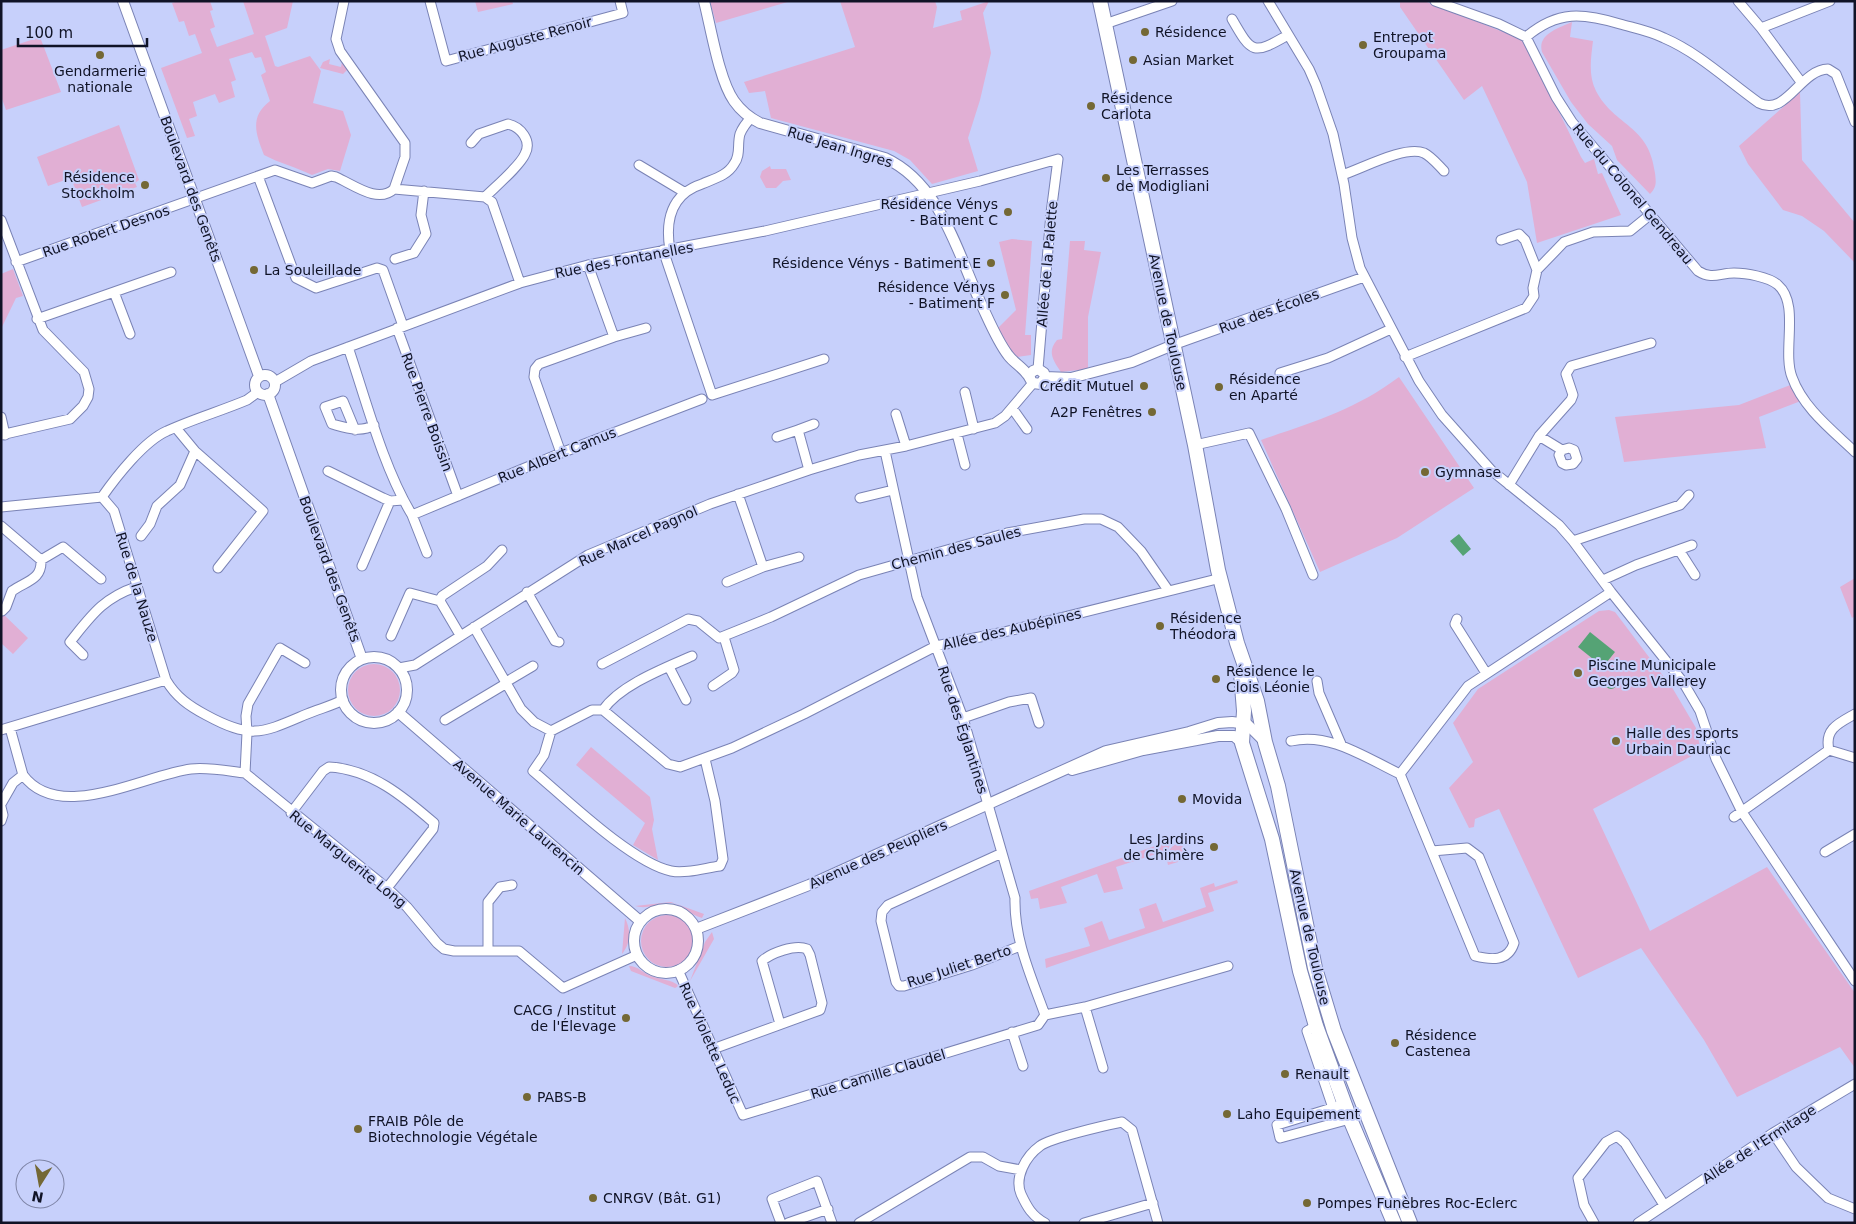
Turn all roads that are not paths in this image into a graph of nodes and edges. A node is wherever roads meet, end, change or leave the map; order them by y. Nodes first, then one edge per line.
1 (124, 1) edge
2 (344, 1) edge
3 (430, 1) edge
4 (620, 1) edge
5 (704, 1) edge
6 (1100, 1) edge
7 (1172, 1) edge
8 (1268, 1) edge
9 (1435, 1) edge
10 (1738, 1) edge
11 (1830, 1) edge
12 (1232, 19) dead end
13 (1105, 24) junction
14 (1761, 28) junction
15 (1288, 34) junction
16 (1526, 37) junction
17 (1801, 82) junction
18 (750, 118) junction
19 (1855, 122) edge
20 (471, 144) dead end
21 (1058, 159) joint
22 (639, 165) dead end
23 (1444, 171) dead end
24 (1342, 175) junction
25 (258, 176) junction
26 (394, 189) junction
27 (424, 191) junction
28 (684, 192) junction
29 (928, 193) junction
30 (485, 197) junction
31 (195, 199) junction
32 (1651, 214) junction
33 (1, 220) edge
34 (1501, 240) dead end
35 (667, 250) junction
36 (395, 259) dead end
37 (16, 262) junction
38 (588, 264) junction
39 (1537, 270) junction
40 (171, 272) dead end
41 (1364, 277) junction
42 (520, 283) junction
43 (114, 292) junction
44 (37, 319) junction
45 (400, 327) junction
46 (646, 328) dead end
47 (1391, 329) junction
48 (130, 334) dead end
49 (614, 337) junction
50 (1651, 344) dead end
51 (348, 347) junction
52 (1174, 349) junction
53 (1405, 357) junction
54 (824, 359) dead end
55 (1042, 373) junction
56 (1280, 373) dead end
57 (259, 376) junction
58 (1031, 380) junction
59 (275, 382) junction
60 (965, 392) dead end
61 (263, 393) junction
62 (702, 399) dead end
63 (1012, 408) junction
64 (896, 414) dead end
65 (1, 417) edge
66 (814, 424) dead end
67 (374, 425) junction
68 (176, 428) junction
69 (1027, 429) dead end
70 (355, 430) dead end
71 (798, 430) junction
72 (974, 430) junction
73 (957, 434) junction
74 (3, 435) edge
75 (1539, 436) junction
76 (777, 437) dead end
77 (1195, 445) junction
78 (906, 446) junction
79 (886, 450) junction
80 (1562, 450) dead end
81 (195, 451) junction
82 (1855, 452) edge
83 (561, 453) junction
84 (965, 465) dead end
85 (809, 470) junction
86 (328, 471) dead end
87 (1510, 484) junction
88 (894, 490) junction
89 (738, 494) junction
90 (1689, 495) dead end
91 (458, 496) junction
92 (102, 497) junction
93 (860, 498) dead end
94 (403, 500) junction
95 (390, 501) junction
96 (1, 507) edge
97 (412, 515) junction
98 (3, 531) edge
99 (141, 536) dead end
100 (1573, 541) junction
101 (1692, 545) dead end
102 (502, 550) dead end
103 (1680, 550) junction
104 (427, 553) dead end
105 (799, 557) dead end
106 (41, 560) junction
107 (908, 560) junction
108 (362, 566) dead end
109 (763, 567) junction
110 (218, 568) dead end
111 (1313, 575) dead end
112 (1695, 575) dead end
113 (1601, 577) junction
114 (1221, 578) junction
115 (100, 579) dead end
116 (727, 582) dead end
117 (136, 587) junction
118 (1168, 590) junction
119 (527, 592) junction
120 (1611, 592) junction
121 (440, 601) junction
122 (2, 612) edge
123 (1457, 619) dead end
124 (474, 627) junction
125 (391, 636) dead end
126 (460, 636) junction
127 (724, 636) junction
128 (559, 642) dead end
129 (936, 646) junction
130 (83, 655) dead end
131 (692, 656) dead end
132 (362, 659) junction
133 (305, 663) dead end
134 (602, 664) dead end
135 (533, 666) dead end
136 (669, 666) junction
137 (399, 668) junction
138 (1486, 673) junction
139 (166, 680) junction
140 (1317, 680) dead end
141 (506, 682) junction
142 (713, 686) dead end
143 (343, 700) junction
144 (686, 700) dead end
145 (603, 710) junction
146 (398, 712) junction
147 (1855, 714) edge
148 (963, 718) junction
149 (445, 720) dead end
150 (1039, 723) dead end
151 (5, 729) edge
152 (551, 730) junction
153 (1245, 730) junction
154 (247, 733) junction
155 (1291, 741) dead end
156 (1341, 744) junction
157 (1829, 750) junction
158 (1855, 758) edge
159 (705, 759) junction
160 (245, 773) junction
161 (1058, 774) junction
162 (1400, 774) junction
163 (22, 775) junction
164 (1, 805) edge
165 (987, 806) junction
166 (291, 812) junction
167 (1742, 812) junction
168 (1734, 817) dead end
169 (1, 821) edge
170 (1855, 834) edge
171 (1432, 851) junction
172 (1825, 852) dead end
173 (1002, 853) junction
174 (512, 885) dead end
175 (387, 888) junction
176 (640, 921) junction
177 (696, 929) junction
178 (1020, 946) junction
179 (488, 951) junction
180 (637, 955) junction
181 (1228, 966) dead end
182 (678, 970) junction
183 (1855, 981) edge
184 (1085, 1007) junction
185 (1045, 1015) junction
186 (780, 1024) junction
187 (1012, 1032) junction
188 (713, 1048) junction
189 (1023, 1066) dead end
190 (1103, 1068) dead end
191 (1855, 1084) edge
192 (1360, 1096) junction
193 (1339, 1106) junction
194 (743, 1115) joint
195 (1353, 1118) junction
196 (1372, 1128) junction
197 (1773, 1133) junction
198 (1021, 1170) junction
199 (1153, 1203) junction
200 (1664, 1205) junction
201 (1855, 1208) edge
202 (828, 1209) junction
203 (781, 1223) edge
204 (788, 1223) edge
205 (832, 1223) edge
206 (859, 1223) edge
207 (1045, 1223) edge
208 (1084, 1223) edge
209 (1158, 1223) edge
210 (1394, 1223) edge
211 (1410, 1223) edge
212 (1594, 1223) edge
213 (1638, 1223) edge

1 - 31 street, Boulevard des Genêts
2 - 26 street
3 - 4 street, Rue Auguste Renoir
5 - 18 street, Rue Jean Ingres
6 - 13 main road, Avenue de Toulouse
7 - 13 street
8 - 15 street
9 - 16 street
10 - 14 street
11 - 14 street
12 - 15 street
13 - 52 main road, Avenue de Toulouse
14 - 17 street
15 - 24 street
16 - 17 street
16 - 32 street, Rue du Colonel Gendreau
17 - 19 street
18 - 28 street
18 - 29 street, Rue Jean Ingres
20 - 30 street
21 - 29 street, Rue des Fontanelles
21 - 55 street, Allée de la Palette
22 - 28 street
23 - 24 street
24 - 41 street
25 - 26 street, Rue Robert Desnos
25 - 31 street, Rue Robert Desnos
25 - 45 street, Rue Pierre Boissin
26 - 27 street, Rue Robert Desnos
27 - 30 street, Rue Robert Desnos
27 - 36 street
28 - 35 street
29 - 35 street, Rue des Fontanelles
29 - 58 street, Rue Jean Ingres
30 - 42 street
31 - 37 street, Rue Robert Desnos
31 - 57 street, Boulevard des Genêts
32 - 39 street
32 - 82 street, Rue du Colonel Gendreau
33 - 37 street
34 - 39 street
35 - 38 street, Rue des Fontanelles
35 - 54 street
37 - 44 street
38 - 42 street, Rue des Fontanelles
38 - 49 street
39 - 53 street
40 - 43 street
41 - 47 street
41 - 52 street, Rue des Écoles
42 - 45 street, Rue des Fontanelles
43 - 44 street
43 - 48 street
44 - 74 street
45 - 51 street, Rue des Fontanelles
45 - 91 street, Rue Pierre Boissin
46 - 49 street
47 - 53 street
47 - 56 street
49 - 83 street
50 - 75 street
51 - 59 street, Rue des Fontanelles
51 - 67 street
52 - 55 street
52 - 77 main road, Avenue de Toulouse
53 - 87 street
55 - 58 street
57 - 59 street
57 - 61 street
58 - 63 street, Rue Marcel Pagnol
59 - 61 street
60 - 72 street
61 - 68 street
61 - 132 street, Boulevard des Genêts
62 - 83 street, Rue Albert Camus
63 - 69 street
63 - 72 street, Rue Marcel Pagnol
64 - 78 street
65 - 74 street
66 - 71 street
67 - 70 street
67 - 94 street
68 - 81 street
68 - 92 street
71 - 76 street
71 - 85 street
72 - 73 street, Rue Marcel Pagnol
73 - 78 street, Rue Marcel Pagnol
73 - 84 street
75 - 80 street
75 - 87 street
77 - 111 street
77 - 114 main road, Avenue de Toulouse
78 - 79 street, Rue Marcel Pagnol
79 - 85 street, Rue Marcel Pagnol
79 - 88 street, Rue des Églantines
81 - 99 street
81 - 110 street
83 - 91 street, Rue Albert Camus
85 - 89 street, Rue Marcel Pagnol
86 - 95 street
87 - 100 street
88 - 93 street
88 - 107 street, Rue des Églantines
89 - 109 street
89 - 119 street, Rue Marcel Pagnol
90 - 100 street
91 - 97 street, Rue Albert Camus
92 - 96 street
92 - 117 street, Rue de la Nauze
94 - 95 street
94 - 97 street
95 - 108 street
97 - 104 street
98 - 106 street
100 - 113 street
101 - 103 street
102 - 121 street
103 - 112 street
103 - 113 street
105 - 109 street
106 - 115 street
106 - 122 street
107 - 118 street, Chemin des Saules
107 - 127 street, Chemin des Saules
107 - 129 street, Rue des Églantines
109 - 116 street
113 - 120 street
114 - 118 street, Allée des Aubépines
114 - 153 main road, Avenue de Toulouse
117 - 130 street
117 - 139 street, Rue de la Nauze
118 - 129 street, Allée des Aubépines
119 - 124 street, Rue Marcel Pagnol
119 - 128 street
120 - 138 street
120 - 167 street
121 - 125 street
121 - 126 street
123 - 138 street
124 - 126 street, Rue Marcel Pagnol
124 - 141 street
126 - 137 street, Rue Marcel Pagnol
127 - 134 street
127 - 142 street
129 - 148 street, Rue des Églantines
129 - 159 street, Allée des Aubépines
131 - 136 street
132 - 137 street
132 - 143 street
133 - 154 street
135 - 141 street
136 - 144 street
136 - 145 street
137 - 146 street
138 - 162 street
139 - 151 street
139 - 154 street, Rue de la Nauze
140 - 156 street
141 - 149 street
141 - 152 street
143 - 146 street
143 - 154 street
145 - 152 street
145 - 159 street, Allée des Aubépines
146 - 176 street, Avenue Marie Laurencin
147 - 157 street
148 - 150 street
148 - 165 street, Rue des Églantines
151 - 163 street
152 - 159 street
153 - 161 street, Avenue des Peupliers
153 - 161 street, Avenue des Peupliers
153 - 192 main road, Avenue de Toulouse
153 - 193 main road, Avenue de Toulouse
154 - 160 street
155 - 156 street
156 - 162 street
157 - 158 street
157 - 167 street
160 - 163 street
160 - 166 street, Rue Marguerite Long
161 - 165 street, Avenue des Peupliers
162 - 171 street
163 - 164 street
164 - 169 street
165 - 173 street, Rue des Églantines
165 - 177 street, Avenue des Peupliers
166 - 175 street, Rue Marguerite Long
166 - 175 street
167 - 168 street
167 - 183 street
170 - 172 street
171 - 171 street
173 - 178 street, Rue des Églantines
173 - 178 street, Rue Juliet Berto
174 - 179 street
175 - 179 street, Rue Marguerite Long
176 - 177 street
176 - 180 street
177 - 182 street
178 - 185 street, Rue des Églantines
179 - 180 street, Rue Marguerite Long
180 - 182 street
181 - 184 street, Rue Camille Claudel
182 - 188 street, Rue Violette Leduc
184 - 185 street, Rue Camille Claudel
184 - 190 street
185 - 187 street, Rue Camille Claudel
186 - 186 street
186 - 188 street
187 - 189 street
187 - 194 street, Rue Camille Claudel
188 - 194 street, Rue Violette Leduc
191 - 197 street, Allée de l'Ermitage
192 - 195 main road
192 - 196 main road, Avenue de Toulouse
193 - 195 main road, Avenue de Toulouse
193 - 195 street
195 - 196 main road
195 - 210 main road, Avenue de Toulouse
196 - 211 main road, Avenue de Toulouse
197 - 200 street, Allée de l'Ermitage
197 - 201 street
198 - 199 street
198 - 206 street
198 - 207 street
199 - 208 street
199 - 209 street
200 - 212 street
200 - 213 street, Allée de l'Ermitage
202 - 203 street
202 - 204 street
202 - 205 street

